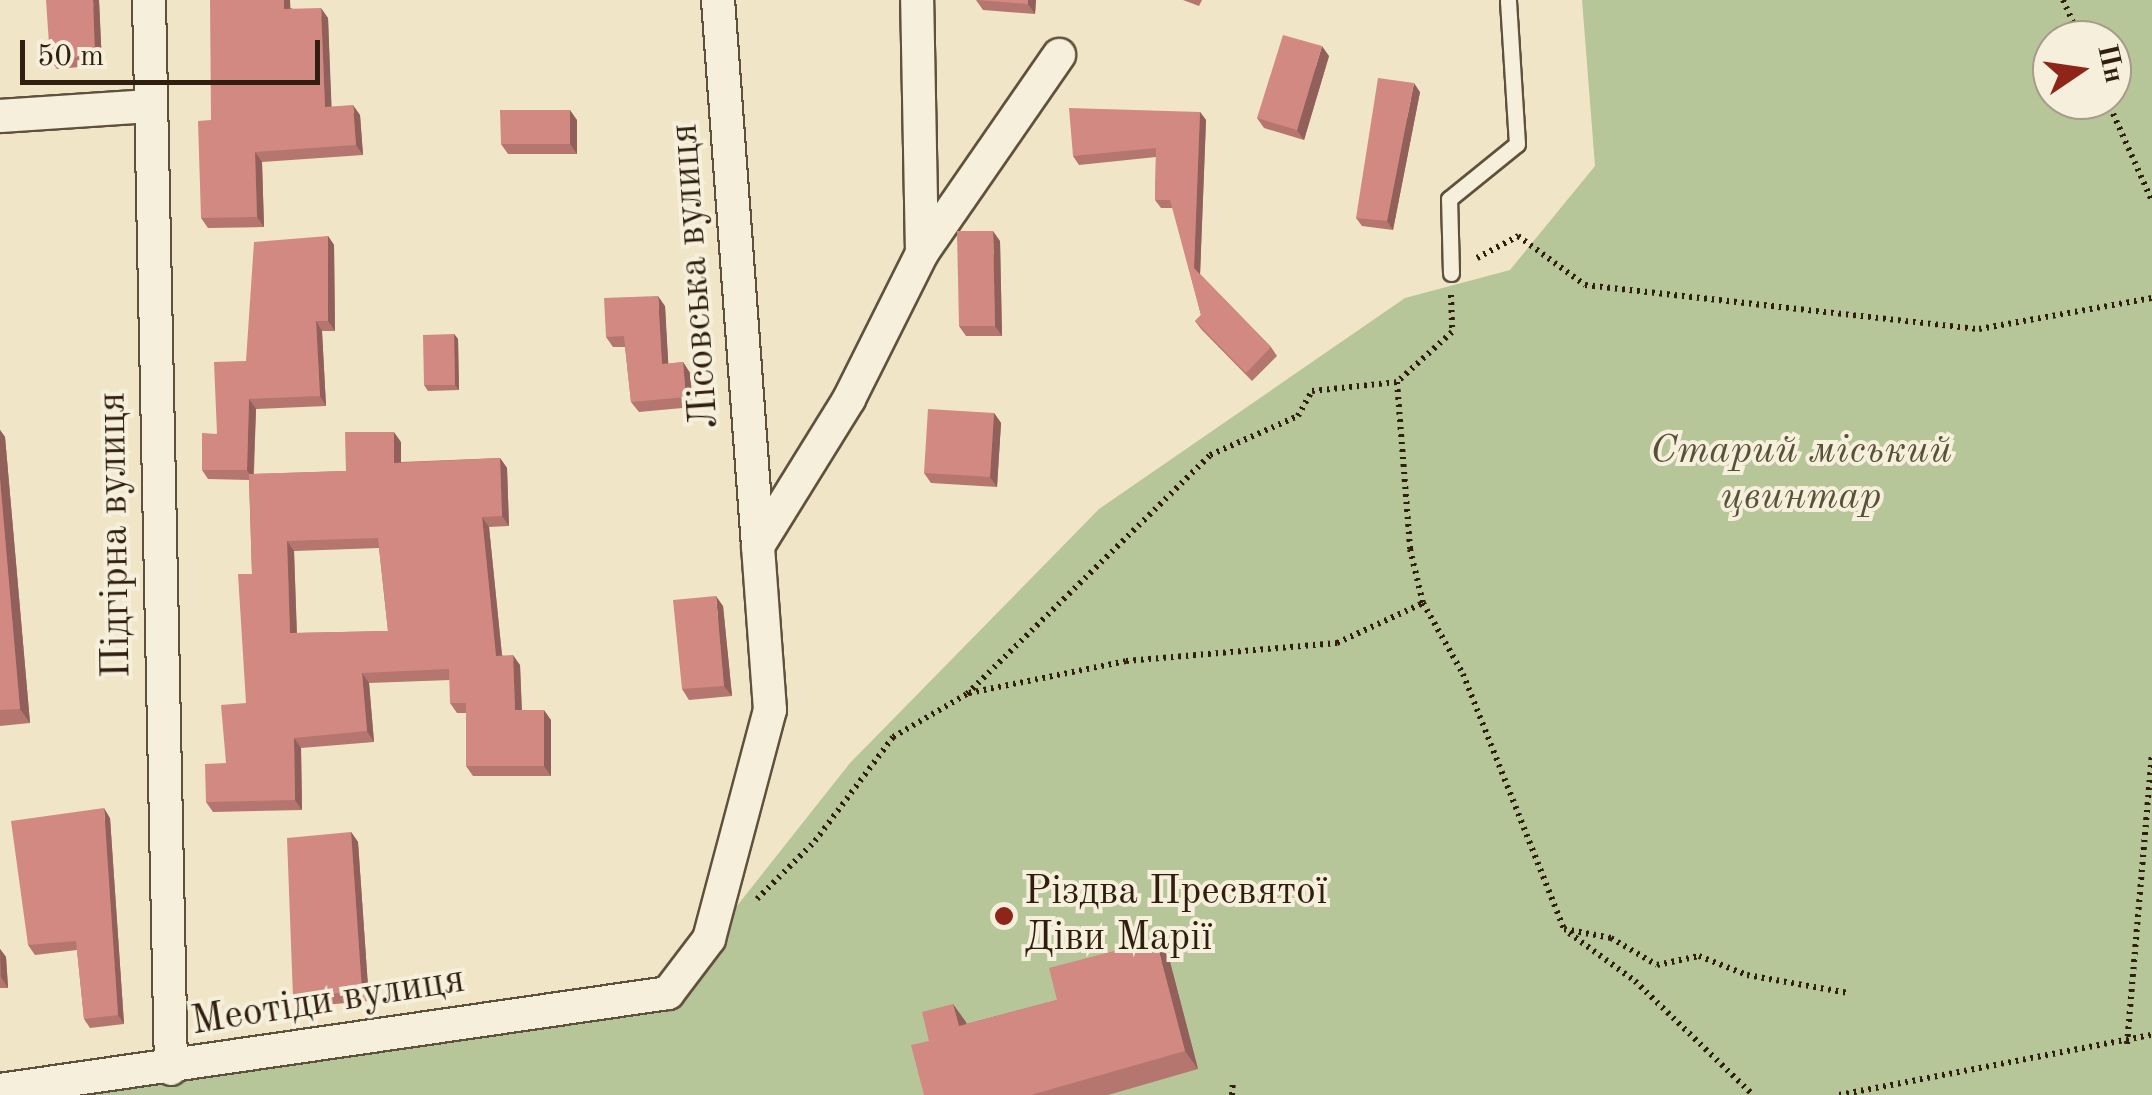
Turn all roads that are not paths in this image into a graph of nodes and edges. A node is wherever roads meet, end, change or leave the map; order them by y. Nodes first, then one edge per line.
1 (148, 0) edge
2 (718, 0) edge
3 (917, 0) edge
4 (1508, 0) edge
5 (1059, 55) dead end
6 (149, 106) junction
7 (0, 116) edge
8 (922, 252) junction
9 (1451, 272) road end
10 (758, 546) junction
11 (668, 993) joint
12 (171, 1069) junction
13 (0, 1090) edge

1 - 6 street, Підгірна вулиця
2 - 10 street, Лісовська вулиця
3 - 8 street
4 - 9 lane
5 - 8 street
6 - 7 street
6 - 12 street, Підгірна вулиця
8 - 10 street
10 - 11 street, Лісовська вулиця
11 - 12 street, Меотіди вулиця
12 - 13 street, Меотіди вулиця

